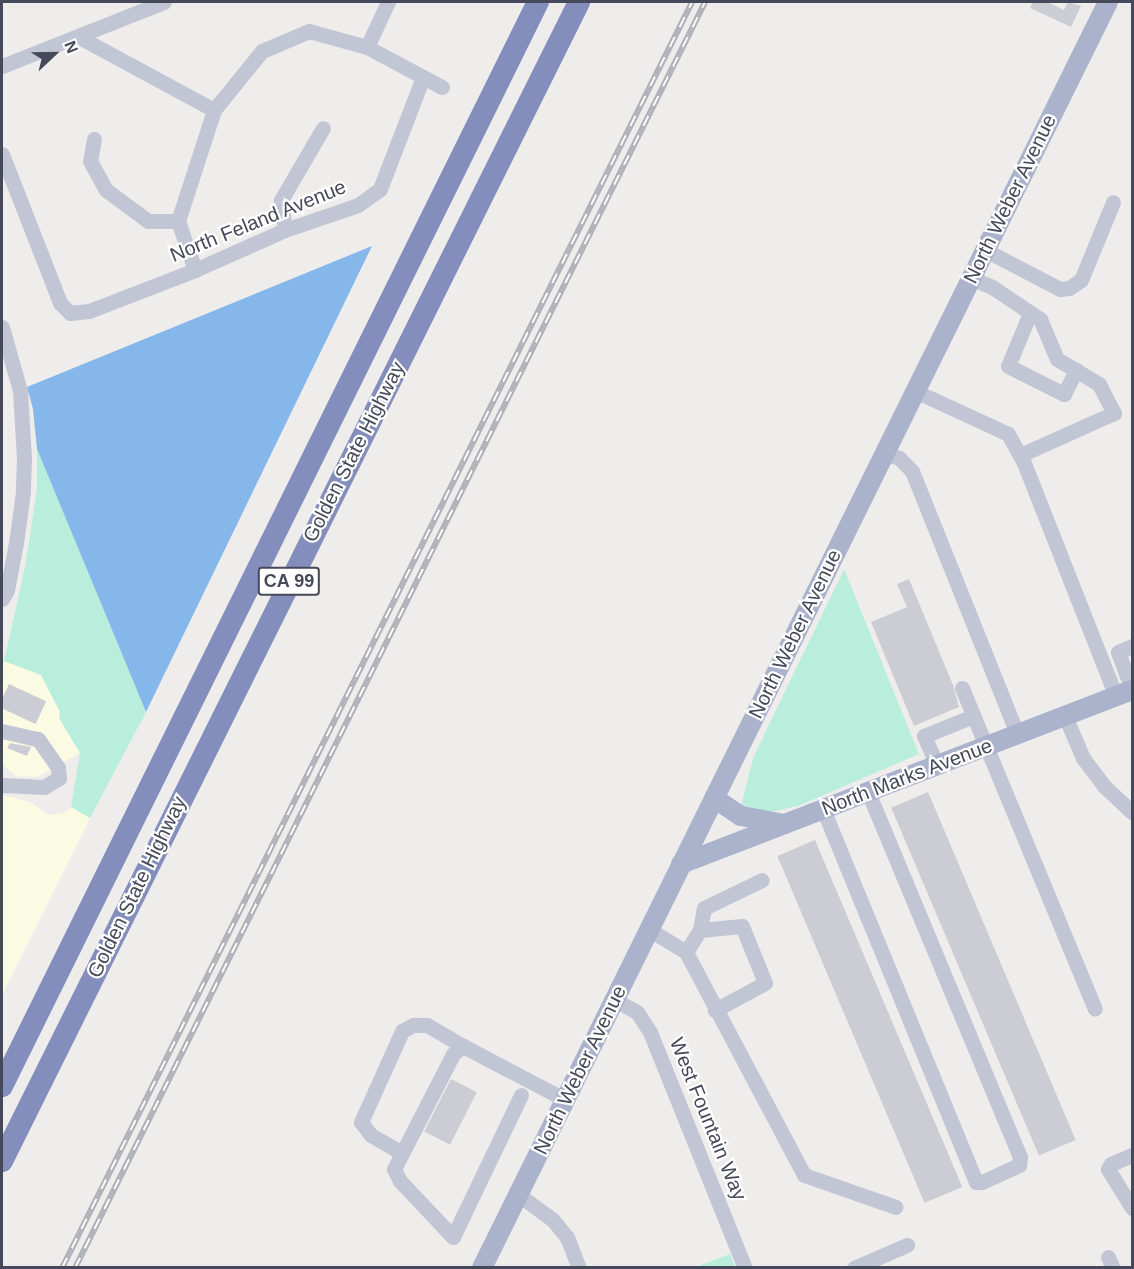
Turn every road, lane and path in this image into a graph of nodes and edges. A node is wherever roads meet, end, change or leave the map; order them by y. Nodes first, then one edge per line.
1 (164, 2) edge
2 (388, 2) edge
3 (538, 2) edge
4 (579, 2) edge
5 (1108, 2) edge
6 (79, 36) junction
7 (367, 47) junction
8 (2, 66) edge
9 (423, 77) junction
10 (442, 87) dead end
11 (214, 110) junction
12 (323, 128) dead end
13 (94, 139) dead end
14 (2, 154) edge
15 (1113, 202) dead end
16 (178, 221) junction
17 (285, 230) junction
18 (985, 250) junction
19 (195, 270) junction
20 (971, 278) junction
21 (1030, 313) junction
22 (2, 327) edge
23 (1076, 370) junction
24 (915, 390) junction
25 (884, 453) junction
26 (1020, 455) junction
27 (2, 599) edge
28 (1132, 646) edge
29 (962, 688) dead end
30 (1127, 692) edge
31 (973, 716) junction
32 (1065, 716) junction
33 (2, 730) edge
34 (1017, 734) junction
35 (984, 747) junction
36 (937, 765) junction
37 (2, 785) edge
38 (868, 792) junction
39 (714, 798) junction
40 (823, 809) junction
41 (1132, 812) edge
42 (784, 825) junction
43 (681, 864) junction
44 (762, 880) dead end
45 (650, 930) junction
46 (700, 930) junction
47 (686, 952) junction
48 (615, 1000) junction
49 (1095, 1009) dead end
50 (715, 1010) junction
51 (463, 1046) junction
52 (2, 1086) edge
53 (521, 1095) dead end
54 (566, 1100) junction
55 (402, 1154) junction
56 (1132, 1155) edge
57 (2, 1161) edge
58 (519, 1195) junction
59 (896, 1207) dead end
60 (1132, 1208) edge
61 (907, 1245) dead end
62 (483, 1267) edge
63 (579, 1268) edge
64 (744, 1268) edge
65 (854, 1268) edge

1 - 6 street
2 - 7 street
3 - 52 highway, Golden State Highway / CA 99
4 - 57 highway, Golden State Highway / CA 99
5 - 18 main road, North Weber Avenue
6 - 8 street
6 - 11 street
7 - 9 street
7 - 11 street
9 - 10 street
9 - 17 street, North Feland Avenue
11 - 16 street
12 - 17 street
13 - 16 street
14 - 19 street, North Feland Avenue
15 - 18 street
16 - 19 street
17 - 19 street, North Feland Avenue
18 - 20 main road, North Weber Avenue
20 - 21 street
20 - 24 main road, North Weber Avenue
21 - 23 street
21 - 23 street
22 - 27 street
23 - 26 street
24 - 25 main road, North Weber Avenue
24 - 26 street
25 - 34 street
25 - 39 main road, North Weber Avenue
26 - 30 street
28 - 30 street
29 - 31 street
30 - 32 main road, North Marks Avenue
31 - 35 street
31 - 36 street
32 - 34 main road, North Marks Avenue
32 - 41 street
33 - 37 street
34 - 35 main road, North Marks Avenue
35 - 36 main road, North Marks Avenue
35 - 49 street
36 - 38 main road, North Marks Avenue
38 - 40 main road, North Marks Avenue
38 - 40 street
39 - 42 main road
39 - 43 main road, North Weber Avenue
40 - 42 main road, North Marks Avenue
42 - 43 main road, North Marks Avenue
43 - 45 main road, North Weber Avenue
44 - 46 street
45 - 47 street
45 - 48 main road, North Weber Avenue
46 - 47 street
46 - 50 street
47 - 50 street
48 - 54 main road, North Weber Avenue
48 - 64 street, West Fountain Way
50 - 59 street
51 - 54 street
51 - 55 street
51 - 55 street
53 - 55 street
54 - 58 main road, North Weber Avenue
56 - 60 street
58 - 62 main road, North Weber Avenue
58 - 63 street
61 - 65 street

